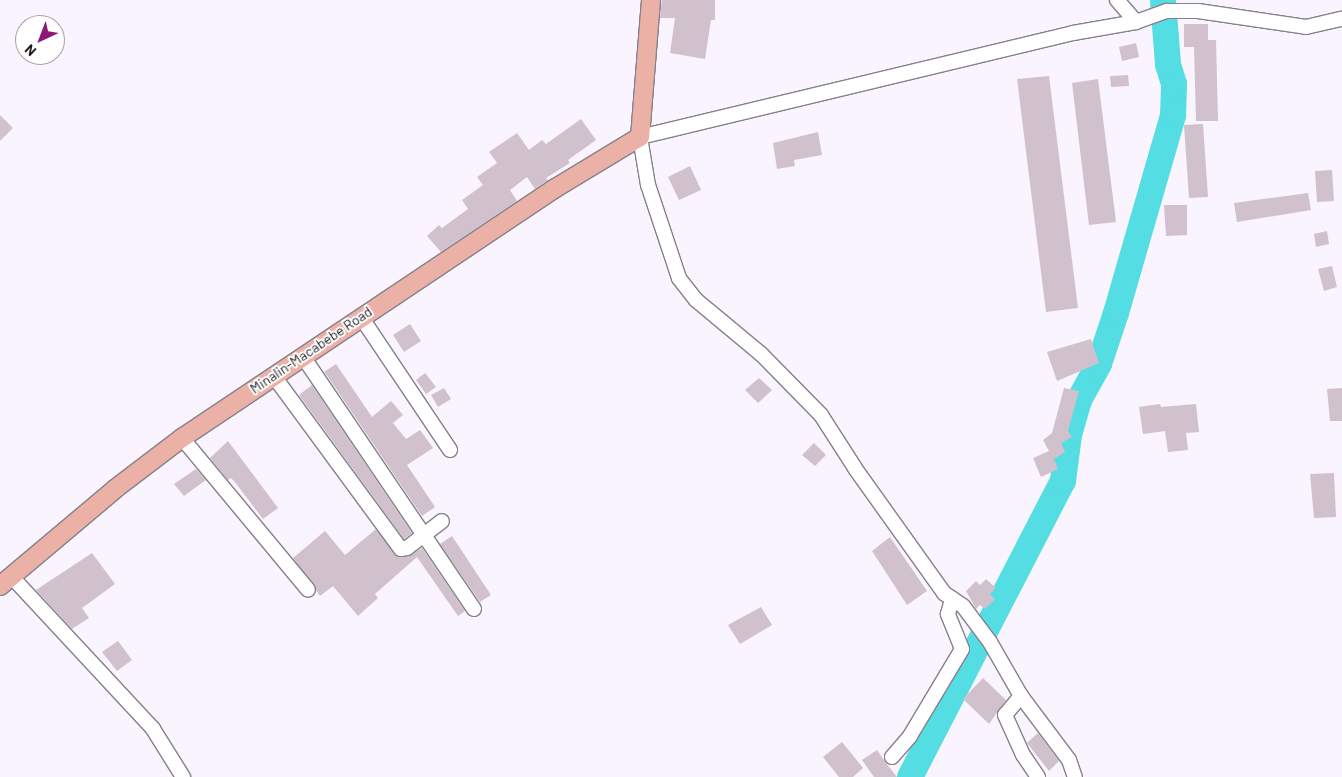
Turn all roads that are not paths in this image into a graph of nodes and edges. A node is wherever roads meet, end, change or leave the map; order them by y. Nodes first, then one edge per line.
1 (650, 0) edge
2 (1117, 0) edge
3 (1342, 19) edge
4 (1136, 22) junction
5 (640, 137) junction
6 (361, 317) junction
7 (304, 358) junction
8 (273, 375) junction
9 (182, 438) junction
10 (450, 450) dead end
11 (442, 521) dead end
12 (425, 535) junction
13 (5, 581) edge
14 (308, 590) dead end
15 (958, 602) junction
16 (474, 609) dead end
17 (1020, 696) junction
18 (892, 757) dead end
19 (183, 777) edge
20 (1038, 777) edge
21 (1075, 777) edge

1 - 5 main road
2 - 4 street
3 - 4 street
4 - 5 street
5 - 6 main road, Minalin-Macabebe Road
5 - 15 street
6 - 7 main road, Minalin-Macabebe Road
6 - 10 street
7 - 8 main road, Minalin-Macabebe Road
7 - 12 street
8 - 9 main road, Minalin-Macabebe Road
8 - 12 street
9 - 13 main road, Minalin-Macabebe Road
9 - 14 street
11 - 12 street
12 - 16 street
13 - 19 street
15 - 17 street
15 - 18 street
17 - 20 street
17 - 21 street

